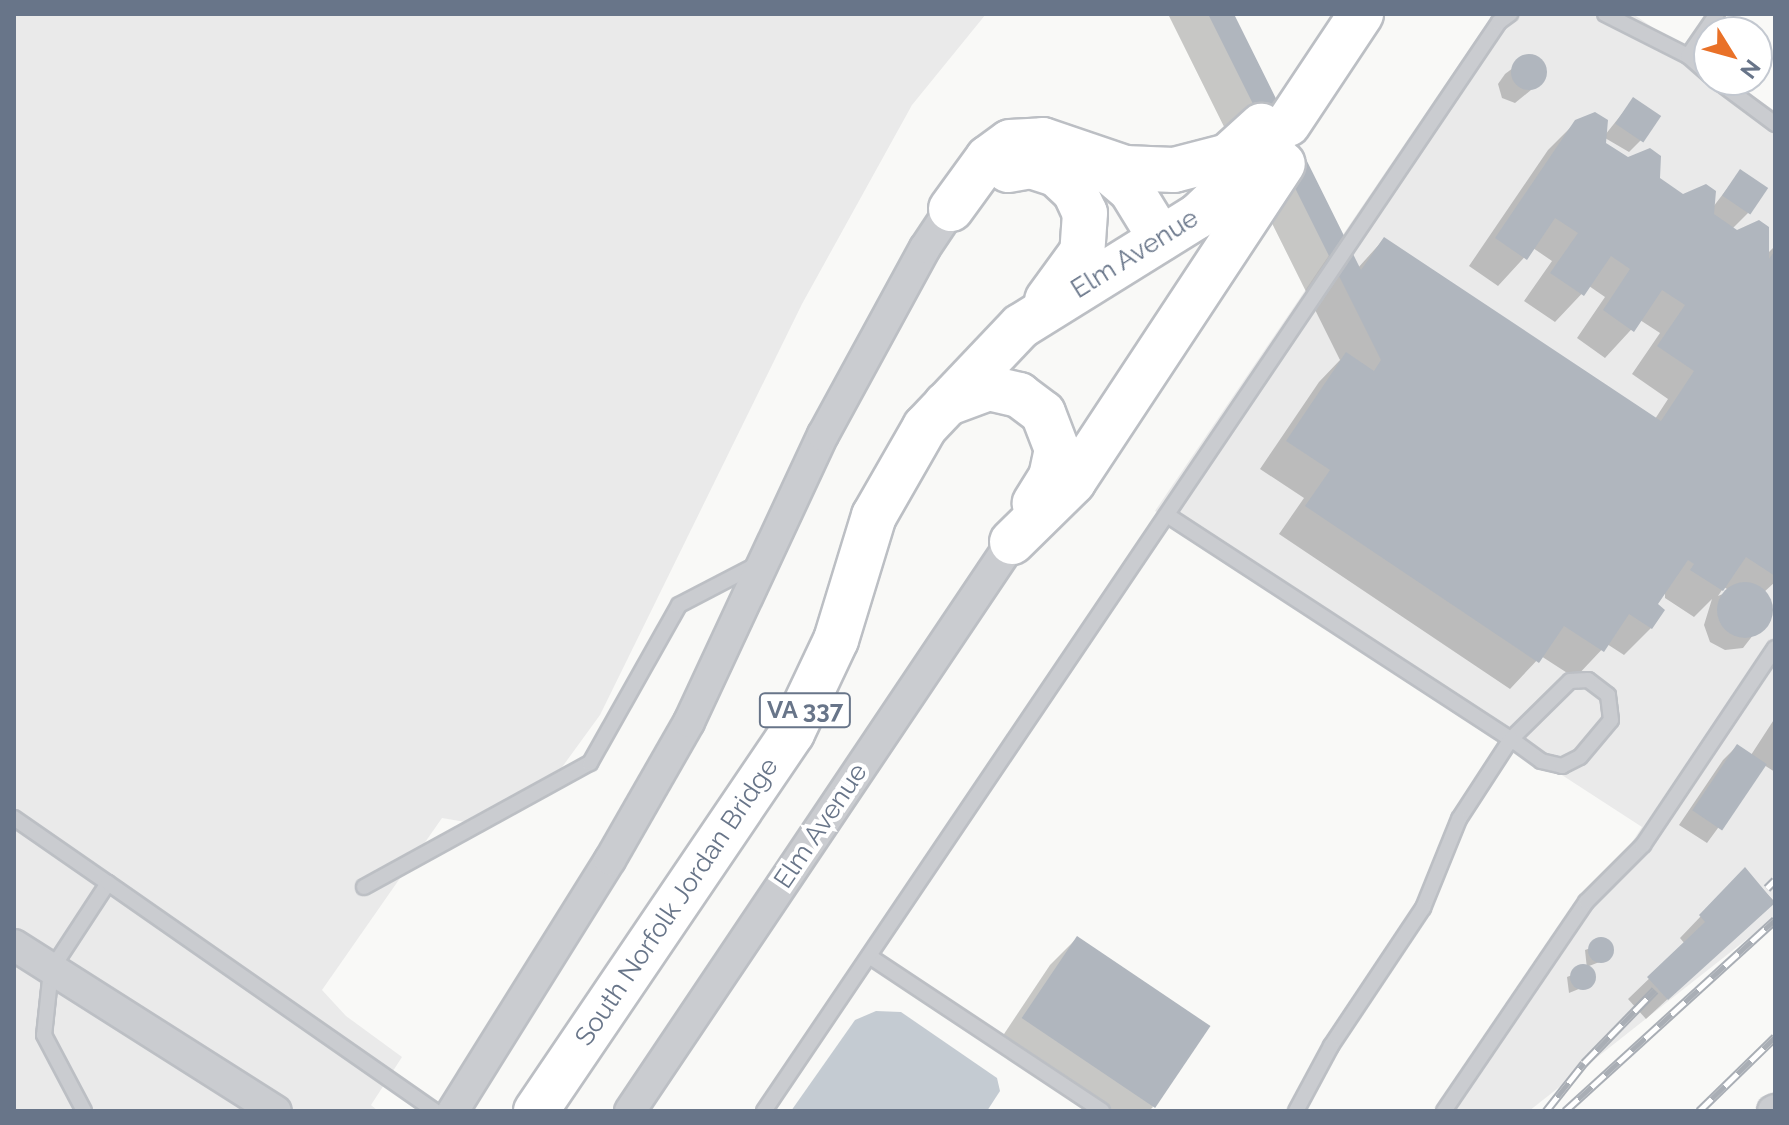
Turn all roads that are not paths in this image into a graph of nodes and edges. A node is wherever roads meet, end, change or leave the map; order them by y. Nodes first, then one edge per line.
1 (1510, 14) edge
2 (1605, 14) edge
3 (1717, 14) edge
4 (1360, 16) edge
5 (1688, 56) junction
6 (1693, 60) edge
7 (1737, 96) edge
8 (1775, 124) edge
9 (1280, 133) junction
10 (1096, 160) junction
11 (951, 209) junction
12 (1161, 239) junction
13 (1021, 326) junction
14 (933, 418) junction
15 (1167, 515) junction
16 (1012, 542) junction
17 (764, 562) junction
18 (1775, 648) edge
19 (1511, 739) junction
20 (14, 818) edge
21 (108, 883) junction
22 (364, 887) dead end
23 (14, 945) edge
24 (869, 956) junction
25 (51, 970) junction
26 (84, 1111) edge
27 (276, 1111) edge
28 (435, 1111) edge
29 (453, 1111) edge
30 (536, 1111) edge
31 (630, 1111) edge
32 (764, 1111) edge
33 (1102, 1111) edge
34 (1296, 1111) edge
35 (1444, 1111) edge

1 - 15 lane
2 - 5 lane
3 - 5 lane
4 - 9 main road
4 - 9 main road
5 - 6 lane
7 - 8 lane
9 - 10 main road
9 - 12 main road, Elm Avenue / VA 337
9 - 16 main road
10 - 11 main road
10 - 12 main road
11 - 13 main road
11 - 17 street
12 - 13 main road, Elm Avenue / VA 337
13 - 14 main road, Elm Avenue / VA 337
14 - 16 main road
14 - 30 main road, South Norfolk Jordan Bridge / VA 337
15 - 19 lane
15 - 24 lane
16 - 31 street, Elm Avenue
17 - 22 lane
17 - 29 street
18 - 35 lane
19 - 19 lane
19 - 34 lane
20 - 21 lane
21 - 25 lane
21 - 28 lane
23 - 25 street
24 - 32 lane
24 - 33 lane
25 - 26 lane
25 - 27 street

